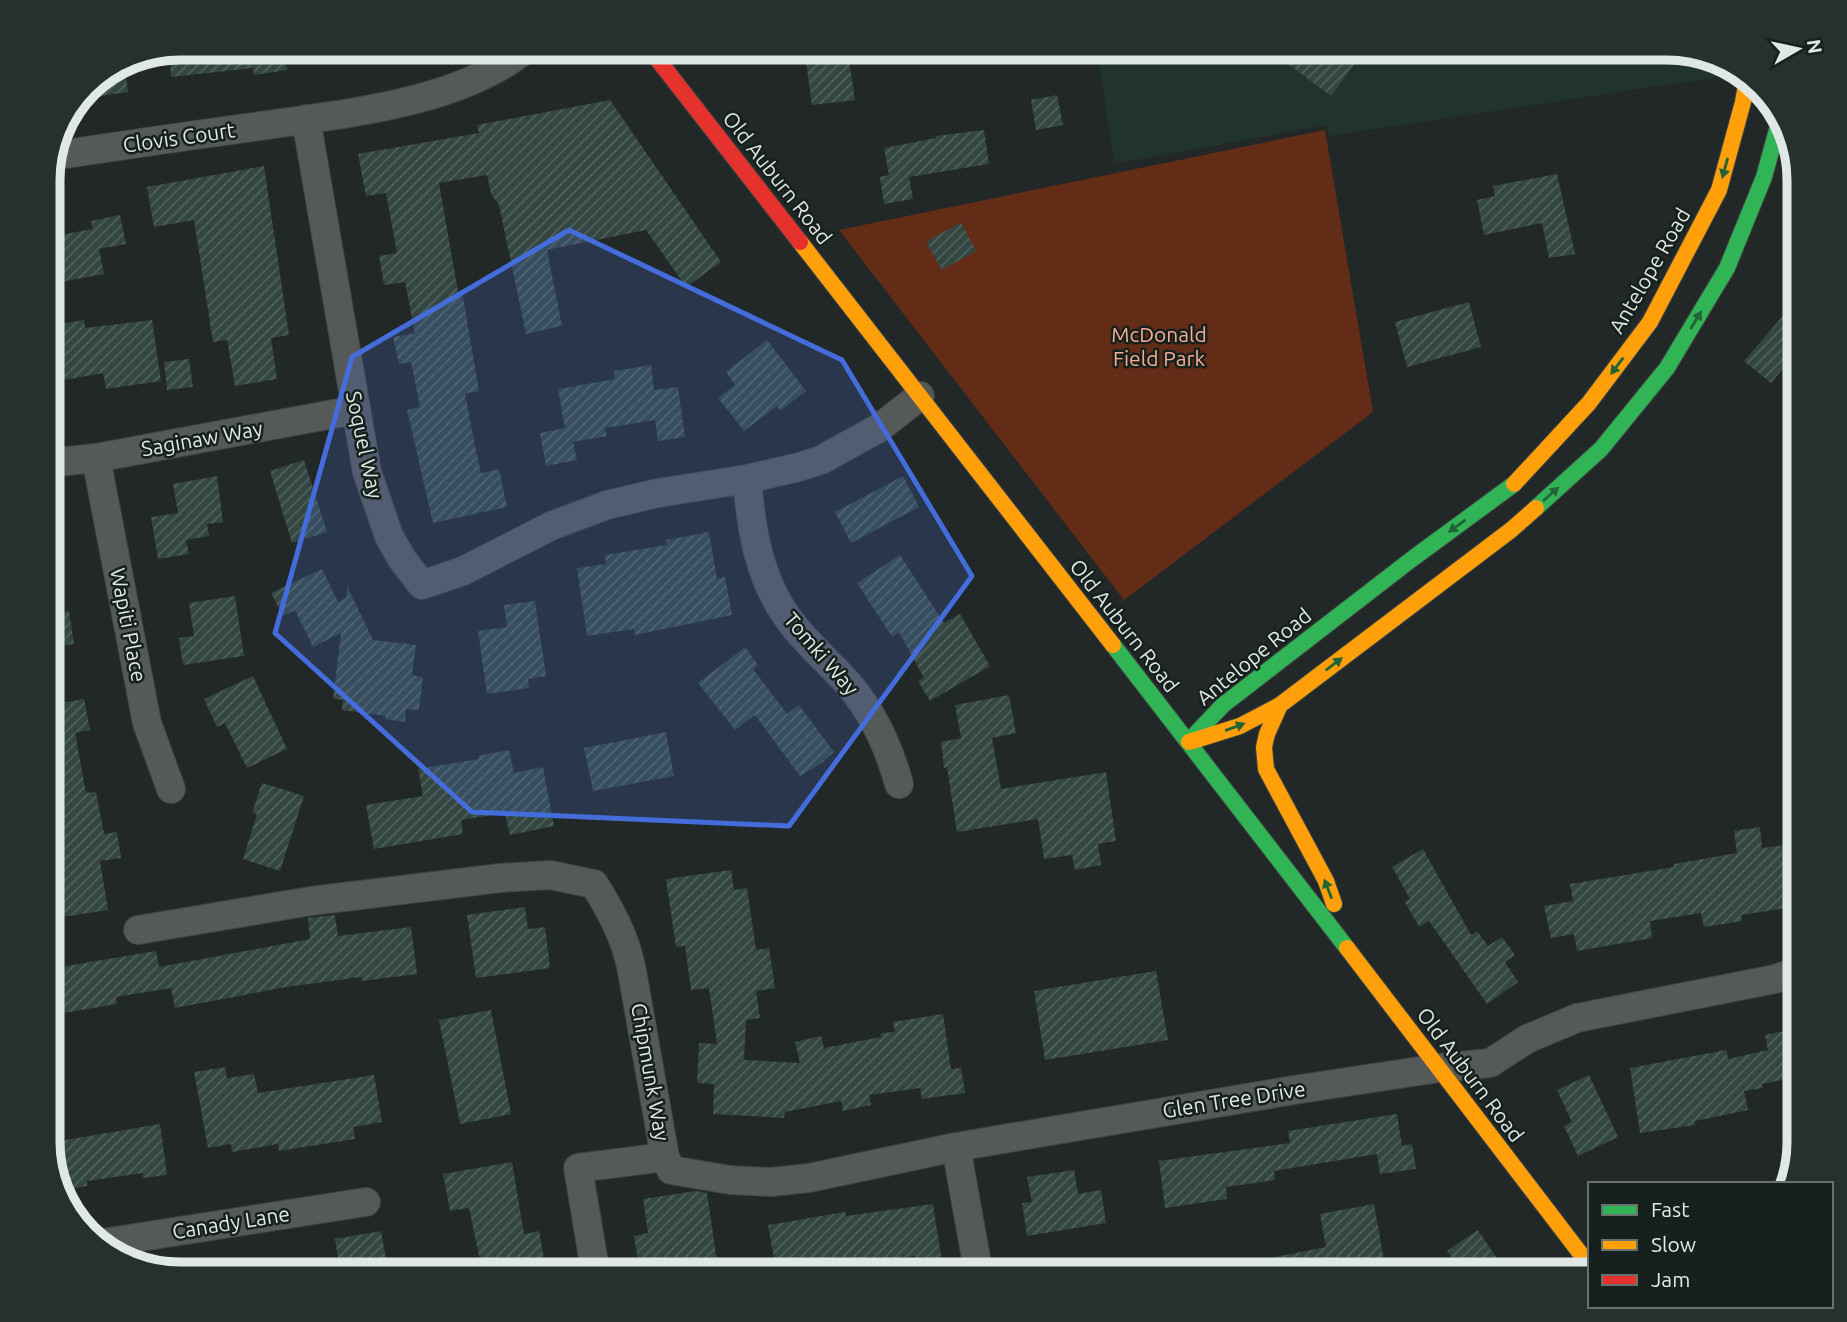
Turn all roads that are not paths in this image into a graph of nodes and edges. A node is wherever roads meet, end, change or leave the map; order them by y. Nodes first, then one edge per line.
1 (508, 60) edge
2 (658, 60) edge
3 (1745, 89) edge
4 (306, 119) junction
5 (1777, 131) edge
6 (63, 154) edge
7 (920, 396) junction
8 (355, 410) junction
9 (96, 458) junction
10 (60, 462) edge
11 (747, 480) junction
12 (1280, 705) junction
13 (1188, 742) junction
14 (899, 784) dead end
15 (171, 789) dead end
16 (138, 930) dead end
17 (1350, 953) junction
18 (1787, 975) edge
19 (1438, 1068) junction
20 (956, 1147) junction
21 (665, 1157) junction
22 (366, 1202) dead end
23 (113, 1241) edge
24 (594, 1262) edge
25 (977, 1262) edge
26 (1587, 1262) edge

1 - 4 street
2 - 7 main road, Old Auburn Road
3 -> 13 main road, Antelope Road
4 - 6 street, Clovis Court
4 - 8 street, Soquel Way
12 -> 5 main road, Antelope Road
7 - 11 street, Soquel Way
7 - 13 main road, Old Auburn Road
8 - 9 street, Saginaw Way
8 - 11 street, Soquel Way
9 - 10 street, Saginaw Way
9 - 15 street, Wapiti Place
11 - 14 street, Tomki Way
13 -> 12 main road, Antelope Road
17 -> 12 main road
13 - 17 main road, Old Auburn Road
16 - 21 street, Chipmunk Way
17 - 19 main road, Old Auburn Road
18 - 19 street, Glen Tree Drive
19 - 20 street, Glen Tree Drive
19 - 26 main road, Old Auburn Road
20 - 21 street, Glen Tree Drive
20 - 25 street
21 - 24 street, Chipmunk Way
22 - 23 street, Canady Lane

